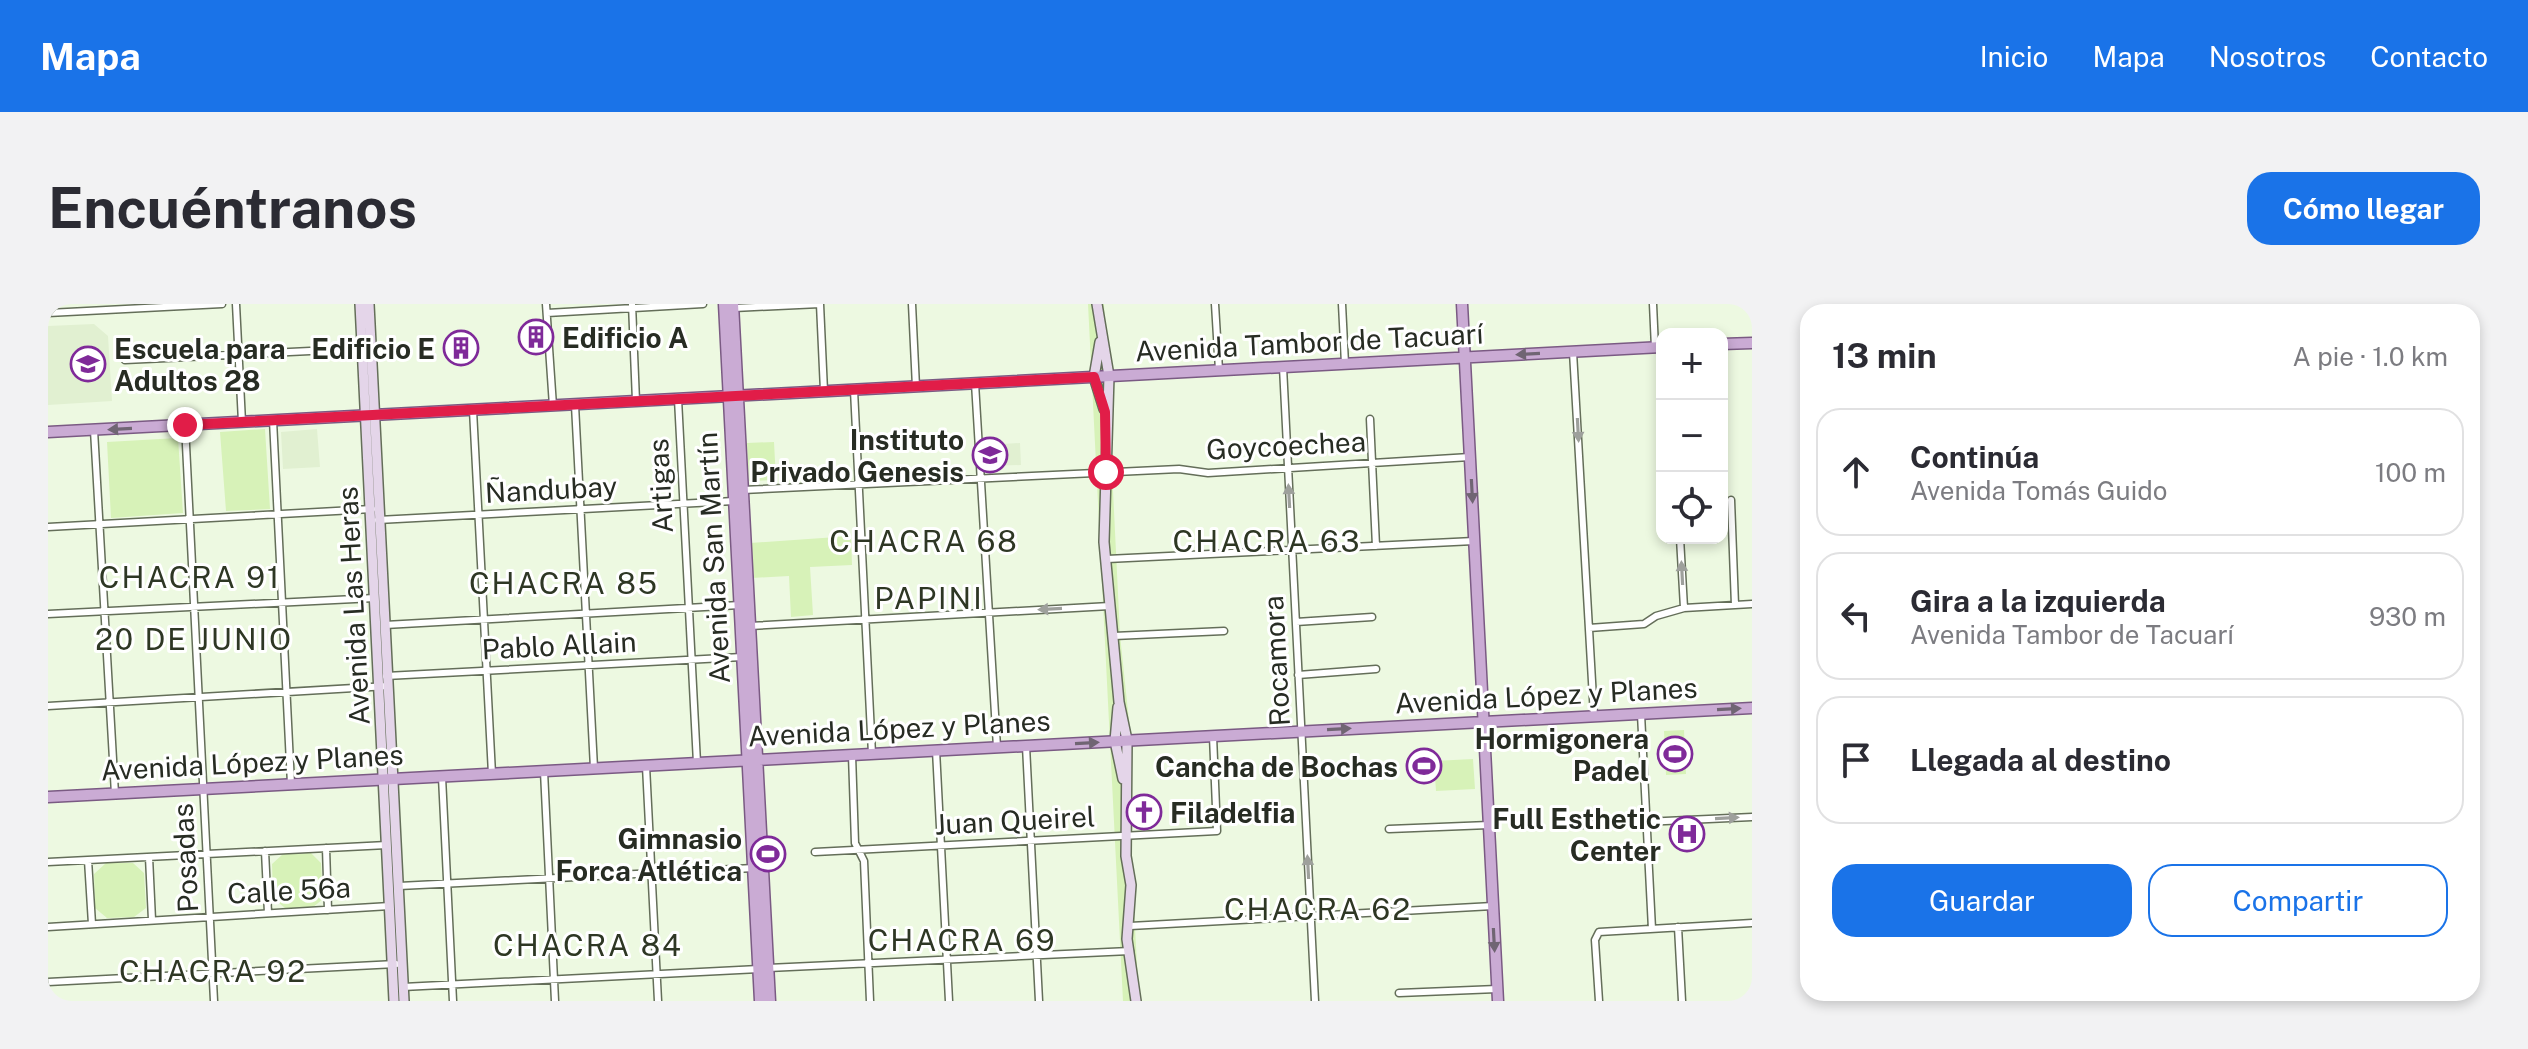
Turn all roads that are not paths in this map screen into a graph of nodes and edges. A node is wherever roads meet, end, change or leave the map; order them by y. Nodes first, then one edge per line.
1 (205, 304) edge
2 (222, 304) edge
3 (236, 304) edge
4 (360, 304) edge
5 (369, 304) edge
6 (546, 304) edge
7 (703, 304) edge
8 (820, 304) edge
9 (912, 304) edge
10 (1097, 304) edge
11 (1215, 304) edge
12 (1342, 304) edge
13 (1462, 304) edge
14 (1653, 304) edge
15 (730, 305) edge
16 (632, 306) edge
17 (100, 307) edge
18 (48, 313) edge
19 (547, 313) junction
20 (1656, 328) edge
21 (1101, 339) junction
22 (1752, 343) edge
23 (1728, 344) edge
24 (1656, 348) edge
25 (310, 351) dead end
26 (1573, 352) junction
27 (239, 354) junction
28 (1465, 357) junction
29 (125, 360) dead end
30 (1345, 364) junction
31 (1283, 367) junction
32 (1219, 370) junction
33 (1109, 376) junction
34 (1094, 377) junction
35 (975, 383) junction
36 (916, 387) junction
37 (854, 390) junction
38 (824, 391) junction
39 (733, 395) junction
40 (678, 399) junction
41 (636, 401) junction
42 (575, 405) junction
43 (553, 406) junction
44 (473, 410) junction
45 (1105, 412) junction
46 (370, 415) junction
47 (1370, 419) dead end
48 (273, 420) junction
49 (242, 422) junction
50 (185, 425) junction
51 (94, 430) junction
52 (48, 432) edge
53 (1470, 457) junction
54 (1372, 462) junction
55 (1288, 468) junction
56 (1106, 472) junction
57 (980, 478) junction
58 (858, 485) junction
59 (743, 490) junction
60 (1731, 500) dead end
61 (734, 501) junction
62 (682, 504) junction
63 (375, 509) junction
64 (580, 509) junction
65 (278, 515) junction
66 (478, 515) junction
67 (190, 519) junction
68 (375, 520) junction
69 (100, 524) junction
70 (48, 527) edge
71 (1474, 541) junction
72 (1680, 544) edge
73 (1376, 546) junction
74 (1292, 550) junction
75 (1106, 554) junction
76 (375, 598) junction
77 (282, 603) junction
78 (1752, 604) edge
79 (740, 605) junction
80 (1735, 605) junction
81 (1110, 606) junction
82 (194, 607) junction
83 (688, 608) junction
84 (1684, 608) junction
85 (105, 611) junction
86 (586, 613) junction
87 (989, 613) junction
88 (48, 614) edge
89 (1372, 617) dead end
90 (484, 619) junction
91 (865, 621) junction
92 (1296, 622) junction
93 (385, 625) junction
94 (750, 626) junction
95 (1589, 628) junction
96 (1224, 631) dead end
97 (1114, 636) junction
98 (742, 657) junction
99 (691, 660) junction
100 (589, 666) junction
101 (1376, 669) dead end
102 (486, 671) junction
103 (1298, 675) junction
104 (383, 681) junction
105 (286, 692) junction
106 (199, 697) junction
107 (110, 702) junction
108 (1119, 702) junction
109 (48, 706) edge
110 (1752, 708) edge
111 (1641, 714) junction
112 (1594, 716) junction
113 (1483, 722) junction
114 (1301, 731) junction
115 (1213, 736) junction
116 (1127, 740) junction
117 (1115, 741) junction
118 (1026, 746) junction
119 (997, 747) junction
120 (936, 750) junction
121 (872, 754) junction
122 (852, 755) junction
123 (752, 760) junction
124 (697, 763) junction
125 (646, 766) junction
126 (594, 768) junction
127 (544, 771) junction
128 (492, 774) junction
129 (442, 776) junction
130 (388, 779) junction
131 (1124, 782) junction
132 (291, 785) junction
133 (203, 789) junction
134 (115, 794) junction
135 (48, 797) edge
136 (1752, 817) edge
137 (1647, 822) junction
138 (1489, 825) junction
139 (1557, 826) dead end
140 (1389, 829) dead end
141 (1127, 836) junction
142 (1031, 841) junction
143 (387, 845) junction
144 (941, 845) junction
145 (326, 848) junction
146 (858, 850) junction
147 (265, 851) junction
148 (815, 852) dead end
149 (206, 854) junction
150 (149, 857) junction
151 (88, 860) junction
152 (48, 862) edge
153 (754, 868) junction
154 (652, 873) junction
155 (550, 879) junction
156 (448, 884) junction
157 (399, 886) junction
158 (390, 906) junction
159 (1493, 906) junction
160 (328, 910) junction
161 (268, 913) junction
162 (1311, 915) junction
163 (209, 917) junction
164 (152, 920) junction
165 (1752, 923) edge
166 (92, 924) junction
167 (48, 927) edge
168 (1678, 927) junction
169 (1130, 928) junction
170 (1652, 929) junction
171 (1130, 948) junction
172 (1036, 955) junction
173 (947, 960) junction
174 (397, 964) junction
175 (868, 964) junction
176 (764, 969) junction
177 (212, 974) junction
178 (657, 974) junction
179 (554, 980) junction
180 (48, 982) edge
181 (453, 985) junction
182 (403, 987) junction
183 (1497, 989) junction
184 (1399, 993) dead end
185 (214, 1001) edge
186 (394, 1001) edge
187 (404, 1001) edge
188 (453, 1001) edge
189 (555, 1001) edge
190 (658, 1001) edge
191 (760, 1001) edge
192 (770, 1001) edge
193 (870, 1001) edge
194 (949, 1001) edge
195 (1039, 1001) edge
196 (1136, 1001) edge
197 (1315, 1001) edge
198 (1498, 1001) edge
199 (1599, 1001) edge
200 (1682, 1001) edge

1 - 2 street
1 - 17 street
3 - 27 street
4 - 46 main road, Avenida Las Heras
5 - 46 main road, Avenida Las Heras
6 - 19 street
7 - 16 street
8 - 15 street
8 - 38 street
9 - 36 street
10 - 21 main road
11 - 32 street
12 - 30 street
13 - 28 main road
14 - 20 street
15 - 39 main road, Avenida San Martín
16 - 19 street
16 - 41 street, Artigas
17 - 18 street
19 - 43 street
21 - 33 main road
21 - 34 main road
22 - 23 main road
24 - 26 main road, Avenida Tambor de Tacuarí
25 - 27 street
26 -> 28 main road, Avenida Tambor de Tacuarí
26 -> 95 street
27 - 29 street
27 - 49 street
28 - 30 main road, Avenida Tambor de Tacuarí
28 - 53 main road
30 - 31 main road, Avenida Tambor de Tacuarí
31 - 32 main road, Avenida Tambor de Tacuarí
31 - 55 street, Rocamora
32 - 33 main road, Avenida Tambor de Tacuarí
33 - 34 main road, Avenida Tambor de Tacuarí
33 - 45 main road
34 - 35 main road, Avenida Tambor de Tacuarí
34 - 45 main road
35 - 36 main road, Avenida Tambor de Tacuarí
35 - 57 street
36 - 37 main road, Avenida Tambor de Tacuarí
37 - 38 main road, Avenida Tambor de Tacuarí
37 - 58 street
38 - 39 main road, Avenida Tambor de Tacuarí
39 - 40 main road, Avenida Tambor de Tacuarí
39 - 59 main road, Avenida San Martín
39 - 61 main road, Avenida San Martín
40 - 41 main road, Avenida Tambor de Tacuarí
40 - 62 street, Artigas
41 - 42 main road, Avenida Tambor de Tacuarí
42 - 43 main road, Avenida Tambor de Tacuarí
42 - 64 street
43 - 44 main road, Avenida Tambor de Tacuarí
44 - 46 main road, Avenida Tambor de Tacuarí
44 - 66 street
45 - 56 main road
46 - 48 main road, Avenida Tambor de Tacuarí
46 - 63 main road, Avenida Las Heras
47 - 54 street
48 - 49 main road, Avenida Tambor de Tacuarí
48 - 65 street
49 - 50 main road, Avenida Tambor de Tacuarí
50 -> 51 main road, Avenida Tambor de Tacuarí
50 - 67 street, Posadas
51 - 52 main road, Avenida Tambor de Tacuarí
51 - 69 street
53 - 54 street, Goycoechea
53 -> 71 main road
54 - 55 street, Goycoechea
54 - 73 street
55 - 56 street, Goycoechea
74 -> 55 street, Rocamora
56 - 57 street, Goycoechea
56 - 75 main road
57 - 58 street, Goycoechea
57 - 87 street
58 - 59 street, Goycoechea
58 - 91 street
59 - 94 main road, Avenida San Martín
60 - 80 street
61 - 62 street, Ñandubay
61 - 79 main road, Avenida San Martín
62 - 64 street, Ñandubay
62 - 83 street, Artigas
63 - 65 street
63 - 68 main road, Avenida Las Heras
64 - 66 street, Ñandubay
64 - 86 street
65 - 67 street
65 - 77 street
66 - 68 street, Ñandubay
66 - 90 street
67 - 69 street
67 - 82 street, Posadas
68 - 76 main road, Avenida Las Heras
68 - 93 main road, Avenida Las Heras
69 - 70 street
69 - 85 street
71 - 73 street
71 - 113 main road
84 -> 72 street
73 - 74 street
74 - 75 street
74 - 92 street, Rocamora
75 - 81 main road
76 - 77 street
76 - 104 main road, Avenida Las Heras
77 - 82 street
77 - 105 street
78 - 80 street
79 - 83 street
79 - 98 main road, Avenida San Martín
80 - 84 street
81 -> 87 street
81 - 97 main road
82 - 85 street
82 - 106 street, Posadas
83 - 86 street
83 - 99 street, Artigas
84 - 95 street
85 - 88 street
85 - 107 street
86 - 90 street
86 - 100 street
87 - 91 street
87 - 119 street
89 - 92 street
90 - 93 street
90 - 102 street
91 - 94 street
91 - 121 street
92 - 103 street, Rocamora
93 - 104 main road, Avenida Las Heras
94 - 123 main road, Avenida San Martín
95 - 112 street
96 - 97 street
97 - 108 main road
98 - 99 street, Pablo Allain
98 - 123 main road, Avenida San Martín
99 - 100 street, Pablo Allain
99 - 124 street, Artigas
100 - 102 street, Pablo Allain
100 - 126 street
101 - 103 street
102 - 104 street, Pablo Allain
102 - 128 street
103 - 114 street, Rocamora
104 - 105 street, Pablo Allain
104 - 130 main road, Avenida Las Heras
105 - 106 street, Pablo Allain
105 - 132 street
106 - 107 street, Pablo Allain
106 - 133 street, Posadas
107 - 109 street, Pablo Allain
107 - 134 street
108 - 116 main road
108 - 117 main road
111 -> 110 main road, Avenida López y Planes
111 - 112 main road, Avenida López y Planes
111 - 137 street
112 - 113 main road, Avenida López y Planes
114 -> 113 main road, Avenida López y Planes
113 - 138 main road
114 - 115 main road, Avenida López y Planes
162 -> 114 street, Rocamora
115 - 116 main road, Avenida López y Planes
115 - 141 street, Juan Queirel
116 - 117 main road, Avenida López y Planes
116 - 131 main road
118 -> 117 main road, Avenida López y Planes
117 - 131 main road
118 - 119 main road, Avenida López y Planes
118 - 142 street
119 - 120 main road, Avenida López y Planes
120 - 121 main road, Avenida López y Planes
120 - 144 street
121 - 122 main road, Avenida López y Planes
122 - 123 main road, Avenida López y Planes
122 - 146 street
123 - 124 main road, Avenida López y Planes
123 - 153 main road, Avenida San Martín
123 - 176 main road, Avenida San Martín
124 - 125 main road, Avenida López y Planes
125 - 126 main road, Avenida López y Planes
125 - 154 street
126 - 127 main road, Avenida López y Planes
127 - 128 main road, Avenida López y Planes
127 - 155 street
128 - 129 main road, Avenida López y Planes
129 - 130 main road, Avenida López y Planes
129 - 156 street
130 - 132 main road, Avenida López y Planes
130 - 143 main road, Avenida Las Heras
130 - 157 main road, Avenida Las Heras
131 - 141 main road
132 - 133 main road, Avenida López y Planes
133 - 134 main road, Avenida López y Planes
133 - 149 street, Posadas
134 - 135 main road, Avenida López y Planes
137 -> 136 street
137 - 139 street
137 - 170 street
138 - 140 street
138 - 159 main road
141 - 142 street, Juan Queirel
141 - 169 main road
142 - 144 street, Juan Queirel
142 - 172 street
143 - 145 street
143 - 158 main road, Avenida Las Heras
144 - 146 street, Juan Queirel
144 - 173 street
145 - 147 street
145 - 160 street
146 - 148 street, Juan Queirel
146 - 175 street
147 - 149 street
147 - 161 street
149 - 150 street
149 - 163 street, Posadas
150 - 151 street
150 - 164 street
151 - 152 street
151 - 166 street
153 - 154 street
153 - 176 main road, Avenida San Martín
154 - 155 street
154 - 178 street
155 - 156 street
155 - 179 street
156 - 157 street
156 - 181 street
157 - 174 main road, Avenida Las Heras
158 - 160 street, Calle 56a
158 - 174 main road, Avenida Las Heras
159 - 162 street
159 -> 183 main road
160 - 161 street, Calle 56a
161 - 163 street, Calle 56a
162 - 169 street
162 - 197 street, Rocamora
163 - 164 street, Calle 56a
163 - 177 street, Posadas
164 - 166 street, Calle 56a
165 - 168 street
166 - 167 street, Calle 56a
168 - 170 street
168 - 200 street
169 - 171 main road
170 - 199 street
171 - 172 street
171 - 196 main road
172 - 173 street
172 - 195 street
173 - 175 street
173 - 194 street
174 - 177 street
174 - 182 main road, Avenida Las Heras
174 - 186 main road, Avenida Las Heras
175 - 176 street
175 - 193 street
176 - 178 street
176 - 191 main road, Avenida San Martín
176 - 192 main road, Avenida San Martín
177 - 180 street
177 - 185 street, Posadas
178 - 179 street
178 - 190 street
179 - 181 street
179 - 189 street
181 - 182 street
181 - 188 street
182 - 187 main road, Avenida Las Heras
183 - 184 street
183 - 198 main road

